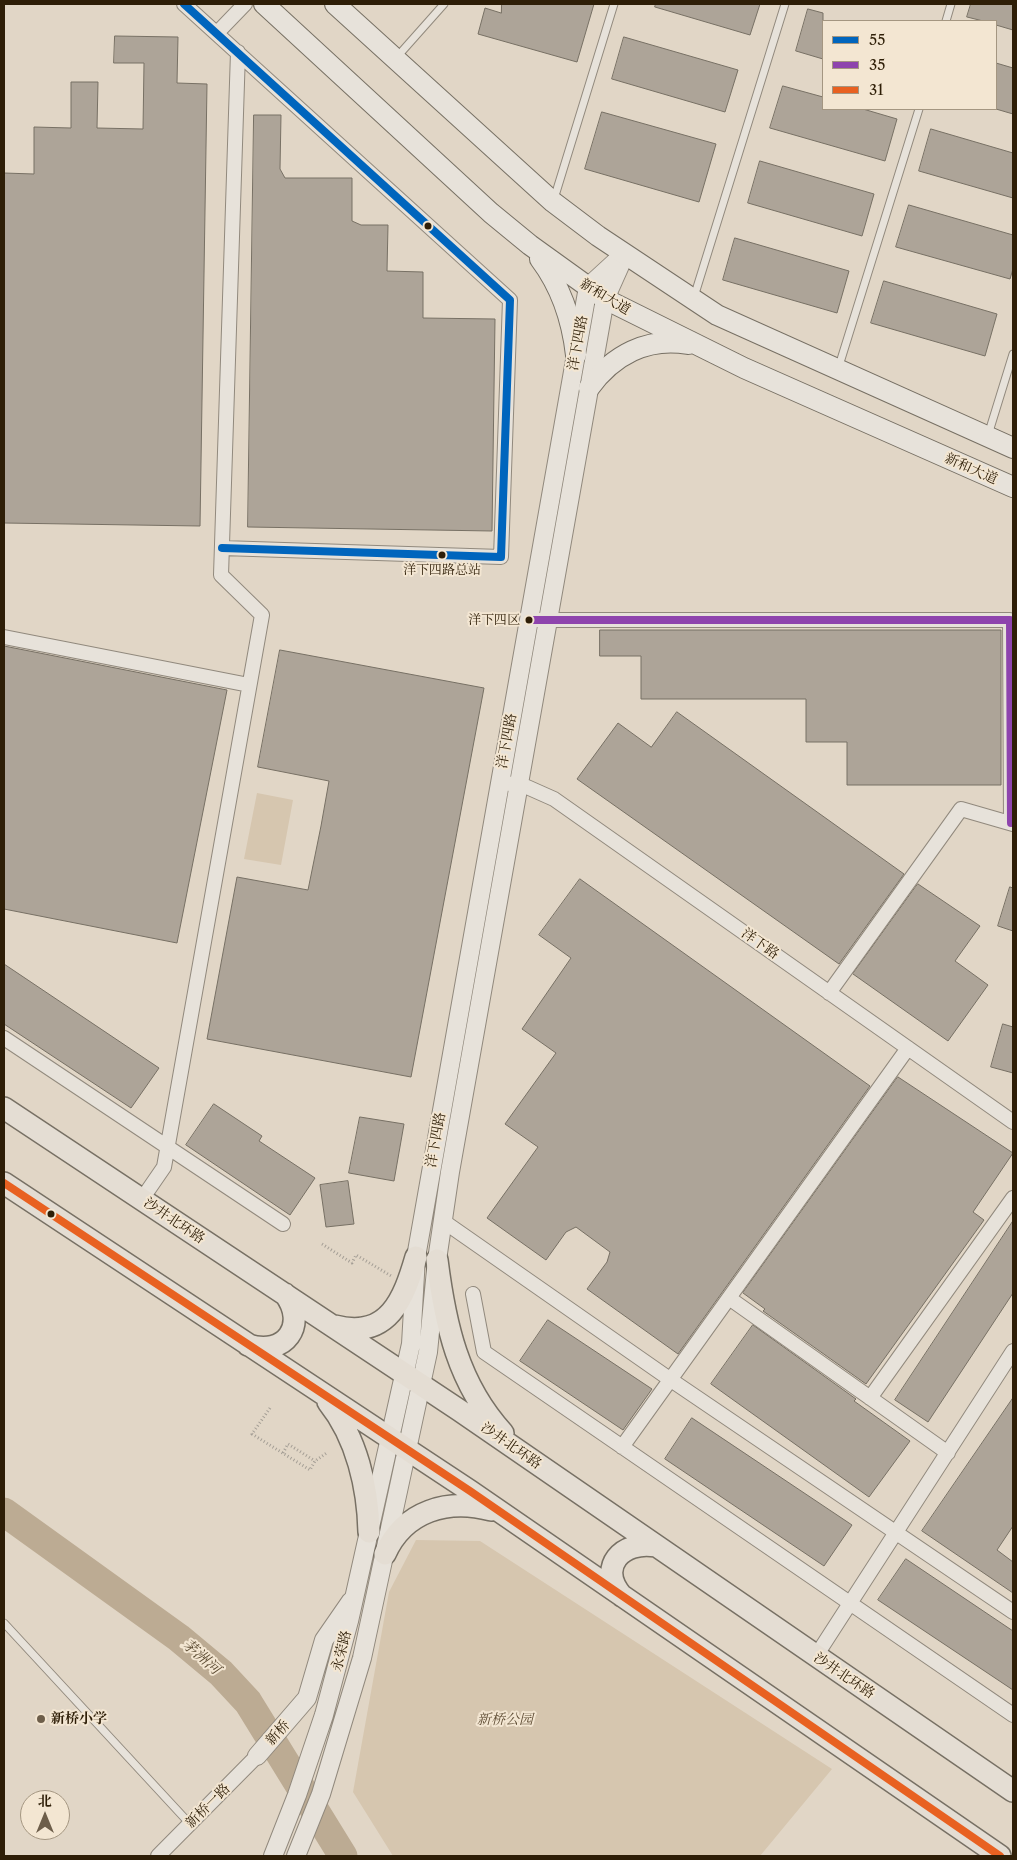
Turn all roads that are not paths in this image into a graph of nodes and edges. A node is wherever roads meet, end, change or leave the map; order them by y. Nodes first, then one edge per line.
1 (184, 4) edge
2 (244, 4) edge
3 (264, 4) edge
4 (335, 4) edge
5 (444, 4) edge
6 (614, 4) edge
7 (785, 4) edge
8 (951, 4) edge
9 (946, 20) edge
10 (217, 33) junction
11 (238, 52) junction
12 (395, 60) junction
13 (919, 110) edge
14 (553, 202) junction
15 (520, 237) junction
16 (624, 254) junction
17 (588, 287) junction
18 (605, 299) junction
19 (693, 300) junction
20 (700, 347) junction
21 (1013, 354) edge
22 (576, 355) junction
23 (838, 370) junction
24 (589, 388) junction
25 (988, 437) junction
26 (1013, 448) edge
27 (1013, 488) edge
28 (222, 548) junction
29 (529, 620) junction
30 (548, 620) junction
31 (4, 637) edge
32 (250, 685) junction
33 (500, 782) junction
34 (519, 786) junction
35 (1012, 824) edge
36 (829, 993) junction
37 (4, 1038) edge
38 (908, 1048) junction
39 (4, 1108) edge
40 (1013, 1122) edge
41 (168, 1148) junction
42 (4, 1183) edge
43 (1013, 1198) edge
44 (142, 1200) junction
45 (443, 1220) junction
46 (283, 1224) dead end
47 (416, 1257) junction
48 (437, 1260) junction
49 (285, 1294) junction
50 (473, 1294) dead end
51 (729, 1298) junction
52 (332, 1325) junction
53 (248, 1345) junction
54 (1013, 1351) edge
55 (413, 1379) junction
56 (670, 1380) junction
57 (322, 1394) junction
58 (870, 1398) junction
59 (390, 1439) junction
60 (622, 1447) junction
61 (408, 1451) junction
62 (520, 1452) junction
63 (948, 1453) junction
64 (507, 1517) junction
65 (369, 1532) junction
66 (896, 1533) junction
67 (656, 1546) junction
68 (385, 1554) junction
69 (355, 1594) junction
70 (622, 1596) junction
71 (851, 1603) junction
72 (1013, 1612) edge
73 (4, 1623) edge
74 (816, 1656) junction
75 (1013, 1714) edge
76 (257, 1756) joint
77 (1013, 1791) edge
78 (190, 1824) junction
79 (299, 1848) edge
80 (158, 1856) edge
81 (273, 1856) edge
82 (1000, 1856) edge

1 - 10 street
2 - 10 street
3 - 15 main road, 新和大道
4 - 12 main road
5 - 12 lane
6 - 14 lane
7 - 19 lane
8 - 9 lane
10 - 11 street
11 - 28 street
11 - 28 street
12 - 14 main road
13 - 23 lane
14 - 16 main road
15 - 17 main road, 新和大道
15 - 22 main road
16 - 17 street
16 - 18 street, 洋下四路
16 - 19 main road
17 - 18 main road, 新和大道
17 - 22 street, 洋下四路
18 - 20 main road, 新和大道
18 - 24 street, 洋下四路
19 - 23 main road
20 - 24 main road
20 - 27 main road, 新和大道
21 - 25 lane
22 - 29 street, 洋下四路
23 - 25 main road
24 - 30 street, 洋下四路
25 - 26 main road
28 - 32 street
29 - 30 street
29 - 33 street, 洋下四路
30 - 34 street, 洋下四路
30 - 35 street
31 - 32 street
32 - 41 street
33 - 34 street, 洋下路
33 - 47 street, 洋下四路
34 - 36 street, 洋下路
34 - 45 street, 洋下四路
35 - 36 street
36 - 38 street, 洋下路
37 - 41 street
38 - 40 street, 洋下路
38 - 51 street
39 - 44 main road, 沙井北环路
41 - 44 street
41 - 46 street
42 - 53 main road
43 - 58 street
44 - 49 main road, 沙井北环路
45 - 48 street, 洋下四路
45 - 56 street
47 - 52 main road
47 - 55 street, 洋下四路
48 - 55 street, 洋下四路
48 - 62 main road
49 - 52 main road, 沙井北环路
49 - 53 main road
50 - 60 street
51 - 56 street
51 - 58 street
52 - 55 main road, 沙井北环路
53 - 57 main road
54 - 63 street
55 - 59 street, 洋下四路
55 - 61 street, 洋下四路
55 - 62 main road, 沙井北环路
56 - 60 street
56 - 66 street
57 - 59 main road
57 - 65 main road
58 - 63 street
59 - 61 main road
59 - 65 street, 永荣路
60 - 71 street
61 - 64 main road
61 - 68 street, 永荣路
62 - 67 main road, 沙井北环路
63 - 66 street
64 - 68 main road
64 - 70 main road
65 - 69 street, 永荣路
66 - 71 street
66 - 72 street
67 - 70 main road
67 - 74 main road, 沙井北环路
68 - 79 street, 永荣路
69 - 76 street, 新桥
69 - 81 street, 永荣路
70 - 82 main road
71 - 74 street
71 - 75 street
73 - 78 lane
74 - 77 main road, 沙井北环路
76 - 78 street, 新桥一路
78 - 80 street, 新桥一路

